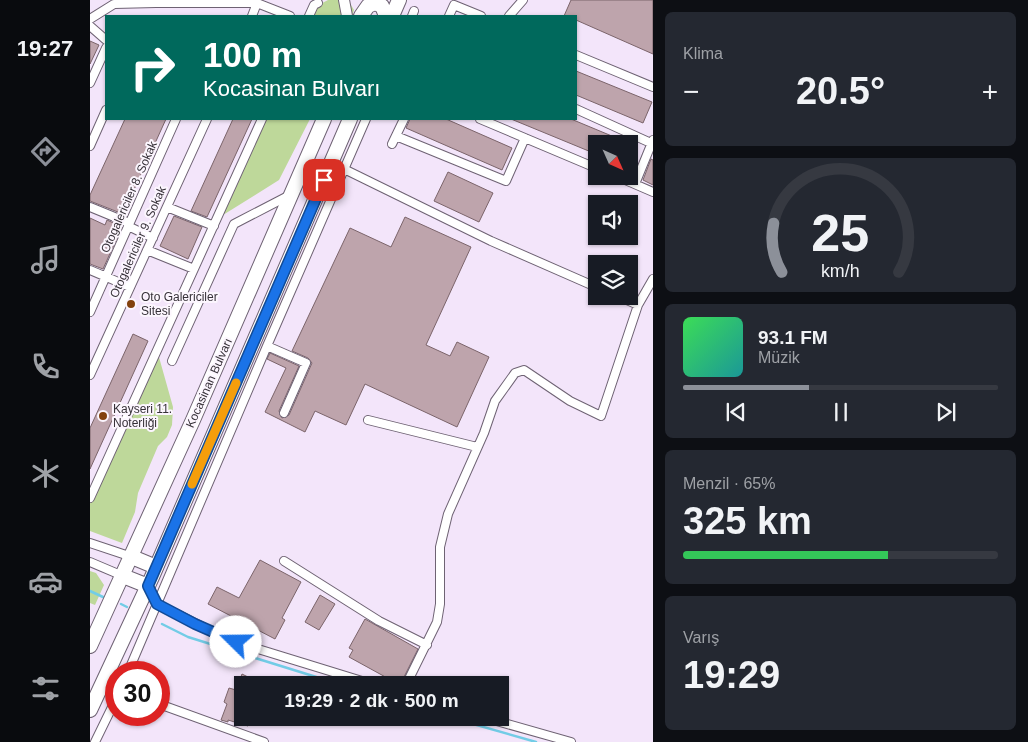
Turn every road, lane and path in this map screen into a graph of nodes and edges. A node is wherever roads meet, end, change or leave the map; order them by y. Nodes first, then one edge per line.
1 (344, 0) edge
2 (362, 0) edge
3 (399, 0) edge
4 (523, 0) edge
5 (257, 2) edge
6 (318, 3) dead end
7 (252, 15) edge
8 (288, 15) edge
9 (309, 15) edge
10 (347, 15) edge
11 (360, 15) edge
12 (361, 15) edge
13 (386, 15) edge
14 (392, 15) edge
15 (450, 15) edge
16 (478, 15) edge
17 (510, 15) edge
18 (90, 19) edge
19 (90, 26) edge
20 (105, 39) edge
21 (105, 50) edge
22 (577, 55) edge
23 (90, 84) edge
24 (653, 87) edge
25 (577, 109) edge
26 (105, 112) edge
27 (176, 120) edge
28 (207, 120) edge
29 (262, 120) edge
30 (324, 120) edge
31 (350, 120) edge
32 (366, 120) edge
33 (404, 120) edge
34 (482, 120) edge
35 (396, 136) junction
36 (525, 138) junction
37 (653, 143) edge
38 (392, 144) dead end
39 (90, 146) edge
40 (588, 165) edge
41 (344, 169) junction
42 (638, 177) edge
43 (637, 185) edge
44 (653, 192) edge
45 (291, 195) junction
46 (90, 207) edge
47 (166, 207) junction
48 (128, 225) junction
49 (214, 226) junction
50 (152, 238) junction
51 (147, 250) junction
52 (194, 269) junction
53 (90, 270) edge
54 (105, 278) junction
55 (653, 279) edge
56 (588, 283) edge
57 (130, 287) junction
58 (638, 305) joint
59 (90, 312) edge
60 (267, 346) junction
61 (172, 360) dead end
62 (90, 375) edge
63 (284, 413) dead end
64 (368, 420) dead end
65 (477, 447) junction
66 (90, 498) edge
67 (90, 543) edge
68 (132, 557) junction
69 (284, 561) dead end
70 (90, 562) edge
71 (156, 567) junction
72 (123, 576) junction
73 (148, 586) junction
74 (157, 604) junction
75 (90, 646) edge
76 (427, 646) junction
77 (133, 661) edge
78 (346, 676) edge
79 (411, 676) edge
80 (170, 708) edge
81 (90, 710) edge
82 (105, 722) edge
83 (509, 724) edge
84 (95, 742) edge
85 (264, 742) edge
86 (571, 742) edge

1 - 10 street
2 - 11 highway
3 - 14 highway
4 - 17 street
5 - 7 street
5 - 8 street
5 - 18 street
6 - 9 street
12 - 13 highway
15 - 16 street
19 - 20 street
21 - 23 street
22 - 24 street
25 - 37 street
26 - 39 street
27 - 48 street, Otogalericiler 8. Sokak
28 - 47 street, Otogalericiler 9. Sokak
29 - 49 street
30 - 45 highway, Kocasinan Bulvarı
31 - 71 highway, Kocasinan Bulvarı
32 - 41 street
33 - 35 street
34 - 36 street
35 - 36 street
35 - 38 street
36 - 40 street
37 - 42 street
41 - 56 street
41 - 60 street
43 - 44 street
45 - 61 street
45 - 68 highway, Kocasinan Bulvarı
46 - 48 street
47 - 49 street
47 - 50 street, Otogalericiler 9. Sokak
48 - 50 street
48 - 54 street, Otogalericiler 8. Sokak
49 - 52 street
50 - 51 street, Otogalericiler 9. Sokak
51 - 52 street
51 - 57 street, Otogalericiler 9. Sokak
52 - 66 street
53 - 54 street
54 - 57 street
54 - 59 street, Otogalericiler 8. Sokak
55 - 58 street
57 - 62 street, Otogalericiler 9. Sokak
58 - 65 street
60 - 63 street
60 - 74 street
64 - 65 street
65 - 76 street
67 - 68 street
68 - 71 highway
68 - 72 highway, Kocasinan Bulvarı
69 - 76 street
70 - 72 street
71 - 73 highway, Kocasinan Bulvarı
72 - 73 highway
72 - 75 highway, Kocasinan Bulvarı
73 - 74 street
73 - 81 highway, Kocasinan Bulvarı
74 - 77 street
74 - 78 street
76 - 79 street
80 - 85 street
82 - 84 street
83 - 86 street

